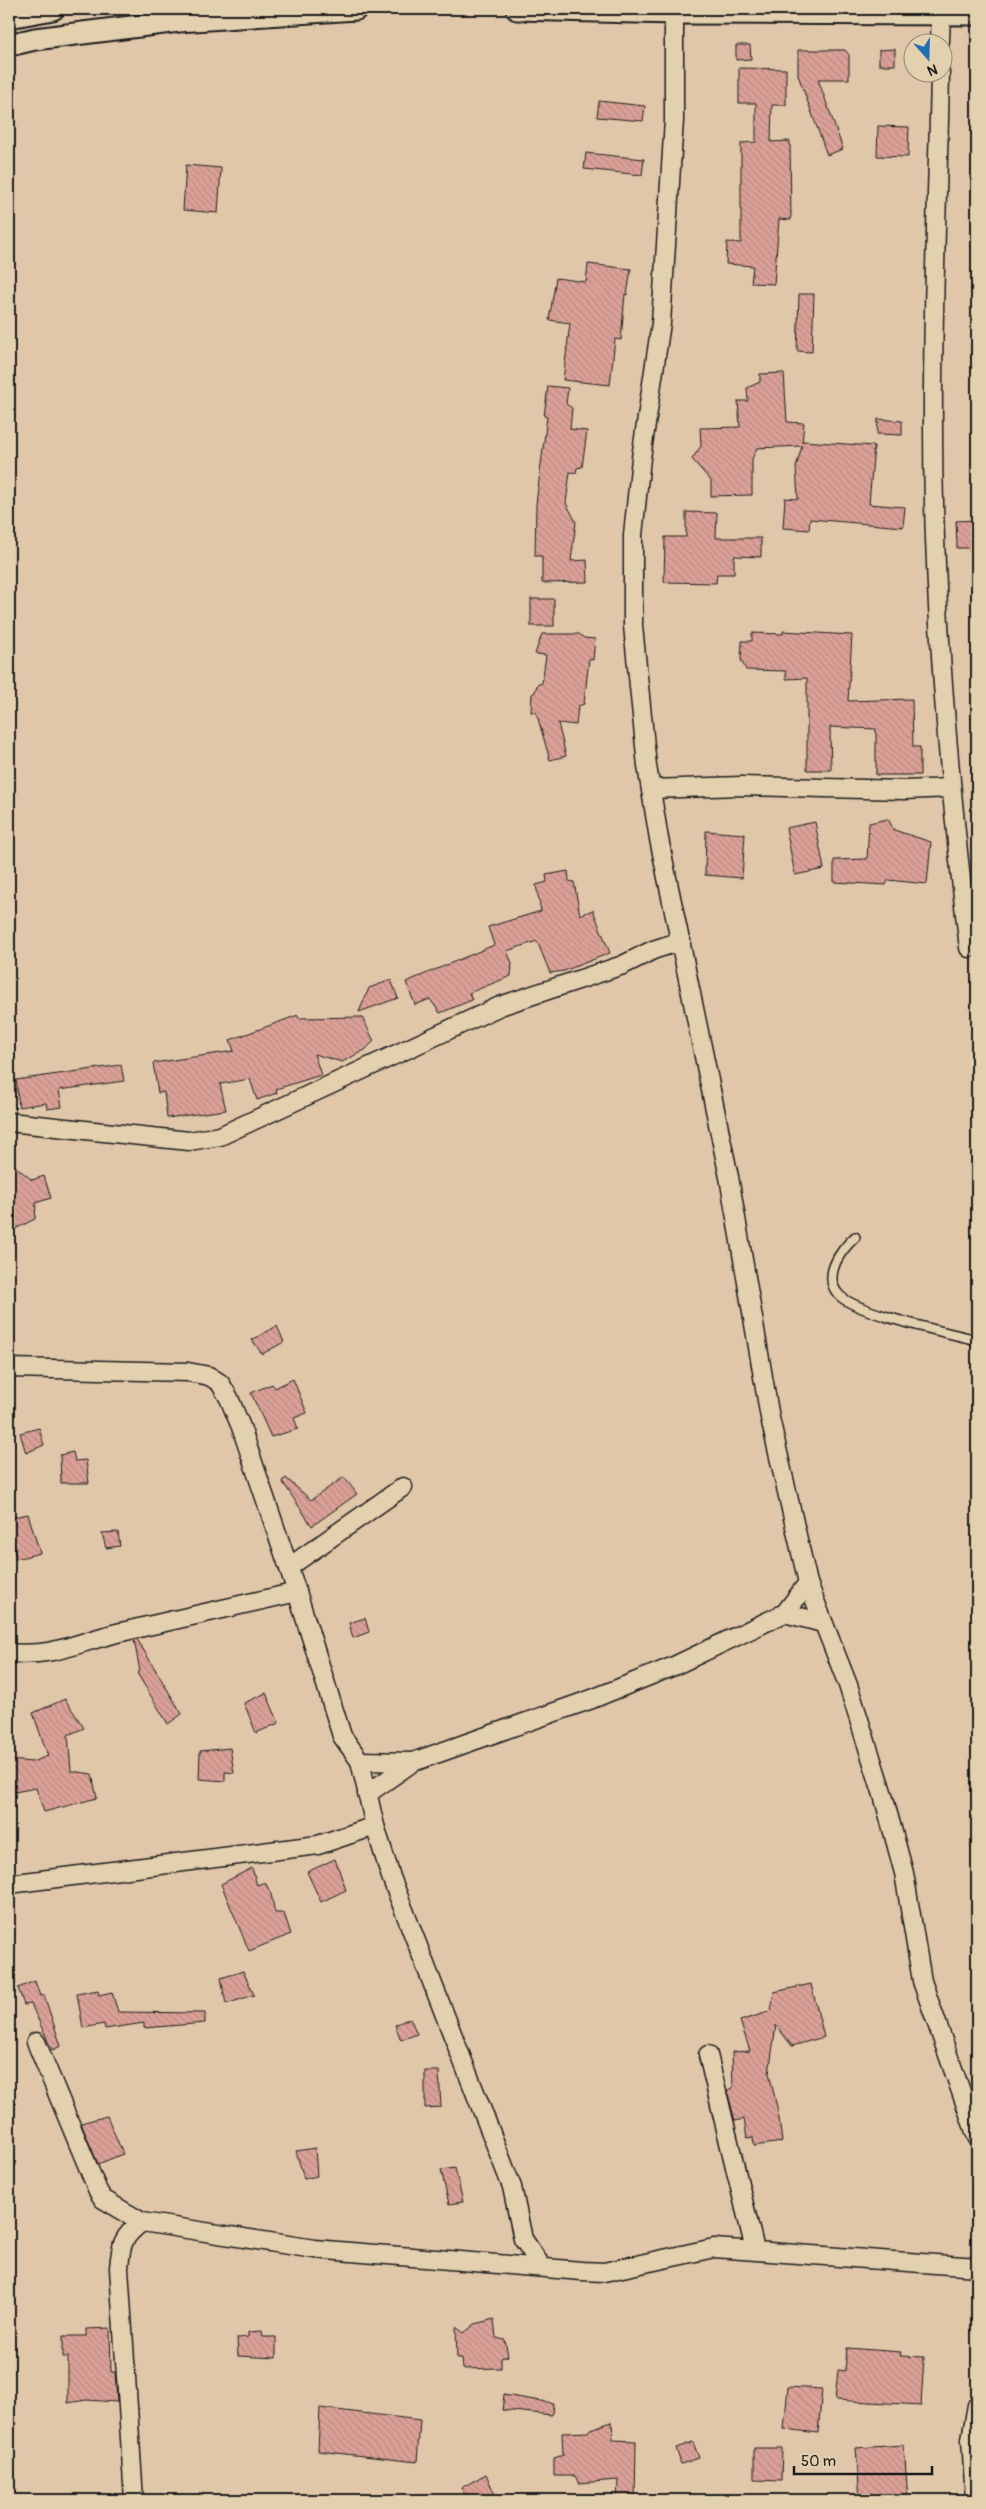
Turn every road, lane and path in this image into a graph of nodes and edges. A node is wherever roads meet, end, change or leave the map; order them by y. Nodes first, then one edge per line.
1 (53, 9) edge
2 (356, 9) edge
3 (517, 9) edge
4 (674, 11) edge
5 (940, 11) edge
6 (977, 14) edge
7 (9, 17) edge
8 (940, 32) edge
9 (9, 45) edge
10 (940, 82) edge
11 (951, 788) junction
12 (651, 789) junction
13 (681, 940) junction
14 (969, 948) dead end
15 (9, 1122) edge
16 (855, 1237) dead end
17 (977, 1340) edge
18 (9, 1368) edge
19 (403, 1487) dead end
20 (289, 1567) junction
21 (808, 1583) junction
22 (297, 1592) junction
23 (785, 1613) junction
24 (823, 1623) junction
25 (9, 1653) edge
26 (360, 1761) junction
27 (413, 1762) junction
28 (367, 1794) junction
29 (375, 1826) junction
30 (9, 1884) edge
31 (36, 2042) dead end
32 (708, 2055) dead end
33 (977, 2137) edge
34 (142, 2222) junction
35 (523, 2239) junction
36 (755, 2250) junction
37 (506, 2263) junction
38 (542, 2267) junction
39 (977, 2267) edge
40 (977, 2405) edge
41 (134, 2500) edge
42 (975, 2500) edge

1 - 7 street
2 - 9 street
3 - 4 street
4 - 5 street
4 - 12 street
5 - 6 street
5 - 8 street
10 - 11 street
11 - 12 street
11 - 14 street
12 - 13 street
13 - 15 street
13 - 21 street
16 - 17 lane
18 - 20 street
19 - 20 street
20 - 22 street
21 - 23 street
21 - 24 street
22 - 25 street
22 - 26 street
23 - 24 street
23 - 27 street
24 - 33 street
26 - 27 street
26 - 28 street
27 - 28 street
28 - 29 street
29 - 30 street
29 - 35 street
31 - 34 street
32 - 36 street
34 - 37 street
34 - 41 street
35 - 37 street
35 - 38 street
36 - 38 street
36 - 39 street
37 - 38 street
40 - 42 street

